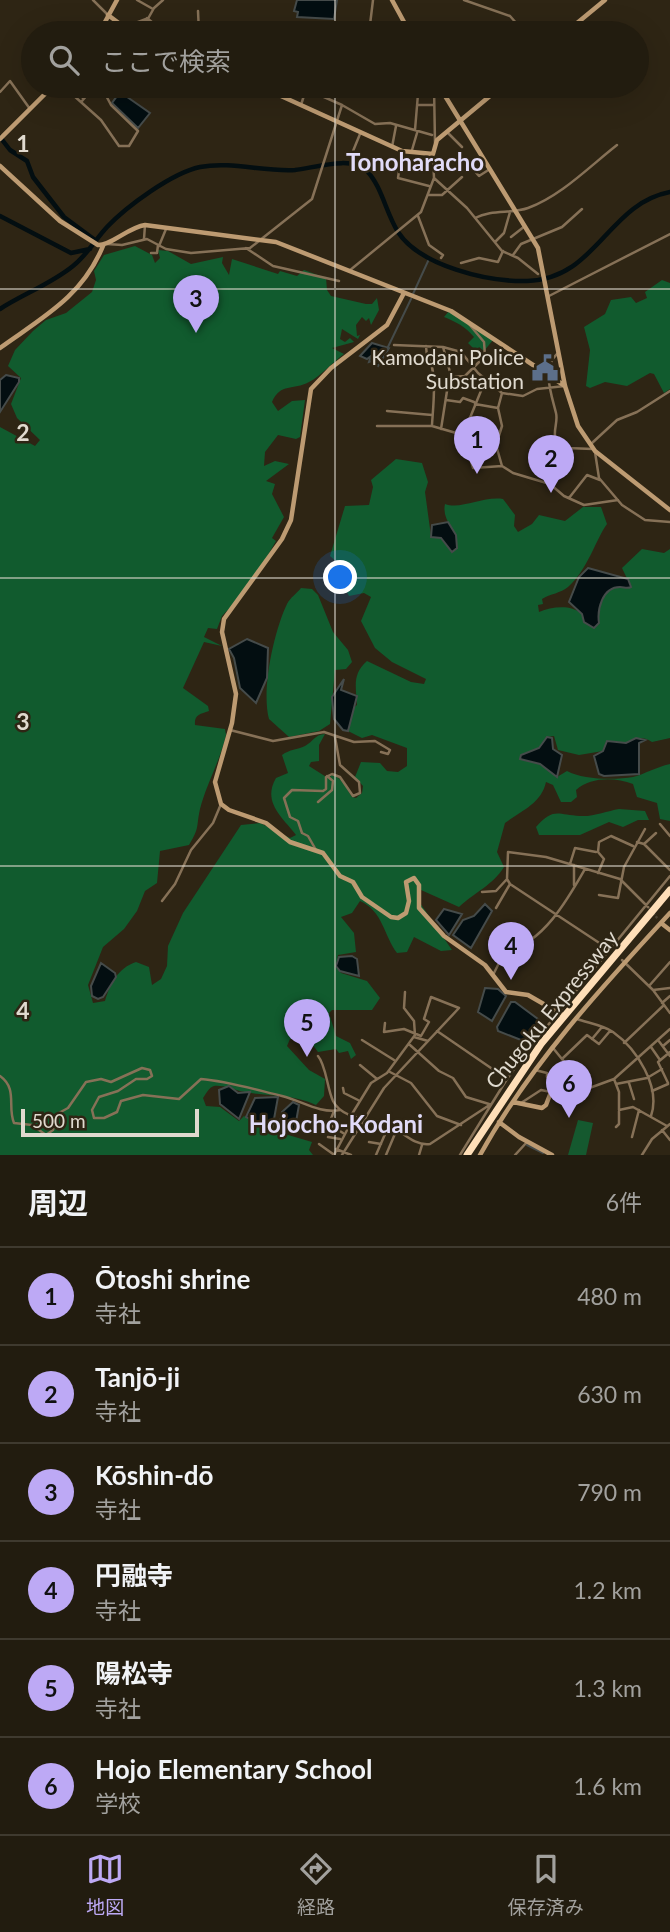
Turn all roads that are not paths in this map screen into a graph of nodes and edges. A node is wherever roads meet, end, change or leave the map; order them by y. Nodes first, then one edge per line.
1 (93, 0) edge
2 (117, 0) edge
3 (137, 0) edge
4 (163, 0) edge
5 (373, 0) edge
6 (392, 0) edge
7 (464, 0) edge
8 (603, 1) edge
9 (153, 9) junction
10 (198, 10) dead end
11 (108, 15) junction
12 (147, 19) junction
13 (105, 21) edge
14 (114, 21) edge
15 (140, 21) edge
16 (150, 21) edge
17 (198, 21) edge
18 (370, 21) edge
19 (403, 21) edge
20 (514, 21) edge
21 (579, 21) edge
22 (0, 92) edge
23 (21, 96) edge
24 (22, 98) edge
25 (41, 98) edge
26 (79, 98) edge
27 (107, 98) edge
28 (286, 98) edge
29 (303, 98) edge
30 (328, 98) edge
31 (418, 98) edge
32 (434, 98) edge
33 (447, 98) edge
34 (488, 98) edge
35 (82, 100) joint
36 (342, 104) junction
37 (301, 105) junction
38 (417, 105) junction
39 (433, 105) junction
40 (30, 109) junction
41 (461, 121) junction
42 (337, 122) junction
43 (396, 125) junction
44 (416, 131) junction
45 (447, 132) junction
46 (360, 133) junction
47 (432, 135) junction
48 (1, 138) edge
49 (435, 143) junction
50 (617, 145) dead end
51 (392, 147) junction
52 (462, 147) dead end
53 (402, 151) junction
54 (411, 153) junction
55 (433, 154) junction
56 (351, 156) dead end
57 (0, 166) edge
58 (472, 168) dead end
59 (490, 169) junction
60 (462, 177) dead end
61 (434, 178) junction
62 (429, 186) junction
63 (449, 189) junction
64 (428, 195) junction
65 (582, 209) dead end
66 (513, 211) junction
67 (418, 216) junction
68 (475, 218) junction
69 (145, 225) junction
70 (167, 226) junction
71 (525, 226) junction
72 (670, 234) edge
73 (241, 236) junction
74 (511, 237) dead end
75 (532, 238) junction
76 (262, 239) junction
77 (144, 240) junction
78 (495, 242) junction
79 (105, 245) junction
80 (159, 245) junction
81 (240, 248) junction
82 (246, 248) junction
83 (503, 251) junction
84 (151, 253) dead end
85 (513, 255) junction
86 (442, 258) dead end
87 (461, 263) dead end
88 (349, 271) junction
89 (538, 274) dead end
90 (339, 281) dead end
91 (404, 293) junction
92 (549, 296) junction
93 (470, 321) junction
94 (394, 345) dead end
95 (426, 346) junction
96 (443, 347) junction
97 (0, 348) edge
98 (559, 353) junction
99 (474, 369) junction
100 (550, 375) junction
101 (450, 377) junction
102 (486, 381) junction
103 (565, 386) junction
104 (550, 389) junction
105 (670, 391) edge
106 (502, 393) junction
107 (446, 400) junction
108 (475, 403) junction
109 (432, 407) junction
110 (444, 408) junction
111 (498, 408) junction
112 (387, 411) dead end
113 (432, 415) junction
114 (377, 426) dead end
115 (432, 426) junction
116 (441, 430) junction
117 (463, 435) junction
118 (593, 448) junction
119 (502, 466) junction
120 (600, 480) junction
121 (569, 498) junction
122 (618, 500) junction
123 (670, 510) edge
124 (670, 522) edge
125 (230, 730) junction
126 (335, 737) junction
127 (381, 752) dead end
128 (327, 776) junction
129 (318, 802) dead end
130 (221, 804) junction
131 (660, 824) dead end
132 (645, 829) dead end
133 (607, 831) dead end
134 (656, 834) dead end
135 (611, 836) junction
136 (670, 836) edge
137 (637, 842) junction
138 (643, 844) junction
139 (634, 846) junction
140 (316, 850) junction
141 (598, 852) junction
142 (567, 853) dead end
143 (572, 855) junction
144 (572, 864) junction
145 (584, 869) junction
146 (670, 870) edge
147 (598, 873) junction
148 (670, 876) edge
149 (507, 879) junction
150 (620, 880) junction
151 (510, 884) junction
152 (575, 887) junction
153 (670, 891) edge
154 (482, 892) dead end
155 (599, 895) dead end
156 (670, 897) edge
157 (162, 901) dead end
158 (647, 906) junction
159 (496, 908) dead end
160 (555, 914) junction
161 (670, 914) edge
162 (660, 921) junction
163 (670, 930) edge
164 (612, 951) junction
165 (623, 961) junction
166 (670, 962) edge
167 (493, 974) junction
168 (654, 979) junction
169 (649, 986) junction
170 (670, 988) edge
171 (661, 989) junction
172 (653, 990) junction
173 (405, 992) dead end
174 (670, 996) edge
175 (663, 1004) junction
176 (559, 1013) junction
177 (670, 1013) edge
178 (573, 1018) junction
179 (385, 1023) dead end
180 (603, 1027) junction
181 (670, 1029) edge
182 (611, 1030) junction
183 (437, 1031) junction
184 (415, 1036) junction
185 (592, 1039) junction
186 (362, 1040) dead end
187 (658, 1040) junction
188 (428, 1041) junction
189 (670, 1041) edge
190 (624, 1043) junction
191 (409, 1045) junction
192 (663, 1046) junction
193 (651, 1047) junction
194 (553, 1048) junction
195 (418, 1052) junction
196 (669, 1054) edge
197 (318, 1056) dead end
198 (638, 1058) junction
199 (562, 1059) junction
200 (660, 1060) junction
201 (396, 1061) junction
202 (566, 1064) dead end
203 (360, 1065) dead end
204 (662, 1069) junction
205 (359, 1070) dead end
206 (364, 1070) junction
207 (535, 1070) junction
208 (389, 1071) junction
209 (396, 1075) junction
210 (0, 1076) edge
211 (547, 1077) dead end
212 (647, 1078) junction
213 (377, 1079) junction
214 (507, 1079) junction
215 (615, 1082) junction
216 (629, 1083) junction
217 (669, 1083) edge
218 (343, 1088) dead end
219 (584, 1090) joint
220 (551, 1091) junction
221 (652, 1091) junction
222 (634, 1099) dead end
223 (359, 1100) junction
224 (342, 1101) dead end
225 (511, 1101) junction
226 (521, 1104) junction
227 (340, 1109) junction
228 (619, 1110) junction
229 (639, 1110) junction
230 (334, 1111) junction
231 (495, 1111) junction
232 (354, 1114) junction
233 (651, 1116) junction
234 (363, 1120) junction
235 (389, 1125) junction
236 (461, 1125) junction
237 (668, 1125) edge
238 (616, 1126) dead end
239 (397, 1129) junction
240 (662, 1130) junction
241 (343, 1133) junction
242 (328, 1137) dead end
243 (632, 1137) dead end
244 (340, 1139) junction
245 (670, 1140) edge
246 (369, 1142) dead end
247 (527, 1142) junction
248 (319, 1144) dead end
249 (381, 1144) junction
250 (422, 1145) junction
251 (336, 1149) junction
252 (343, 1153) edge
253 (334, 1155) edge
254 (351, 1155) edge
255 (376, 1155) edge
256 (386, 1155) edge
257 (419, 1155) edge
258 (460, 1155) edge
259 (469, 1155) edge
260 (480, 1155) edge
261 (515, 1155) edge
262 (552, 1155) edge
263 (642, 1155) edge

1 - 11 street
2 - 11 street
3 - 9 street
4 - 9 street
5 - 18 street
6 - 19 street
7 - 20 street
8 - 21 street
9 - 12 street
10 - 17 street
11 - 13 street
11 - 14 street
12 - 15 street
12 - 16 street
22 - 23 street
24 - 40 street
25 - 40 street
26 - 35 street
27 - 35 street
28 - 37 street
29 - 37 street
30 - 36 street
31 - 38 street
32 - 39 street
33 - 41 street
34 - 41 street
36 - 42 street
36 - 43 street
37 - 42 street
38 - 39 street
38 - 44 street
39 - 47 street
40 - 48 street
41 - 45 street
41 - 59 street
42 - 46 street
42 - 76 street
43 - 44 street
43 - 51 street
44 - 47 street
44 - 54 street
45 - 49 street
45 - 52 street
46 - 51 street
46 - 56 street
47 - 49 street
49 - 55 street
50 - 66 street
51 - 53 street
53 - 54 street
53 - 62 street
54 - 55 street
55 - 61 street
57 - 79 street
58 - 59 street
59 - 66 street
60 - 63 street
61 - 62 street
61 - 63 street
62 - 64 street
63 - 64 street
63 - 68 street
64 - 67 street
65 - 75 street
66 - 68 street
66 - 71 street
66 - 78 street
67 - 86 street
67 - 88 street
68 - 78 street
69 - 70 street
69 - 77 street
69 - 79 street
70 - 73 street
70 - 80 street
71 - 74 street
71 - 75 street
72 - 92 street
73 - 76 street
73 - 81 street
75 - 85 street
75 - 92 street
76 - 82 street
76 - 88 street
77 - 79 street
77 - 80 street
78 - 83 street
79 - 97 street
80 - 81 street
80 - 84 street
81 - 82 street
82 - 90 street
83 - 85 street
83 - 87 street
85 - 89 street
88 - 91 street
91 - 93 street
91 - 125 street
92 - 98 street
93 - 99 street
93 - 100 street
94 - 95 street
95 - 96 street
95 - 109 street
96 - 99 street
96 - 101 street
98 - 100 street
98 - 103 street
99 - 101 street
99 - 102 street
100 - 103 street
100 - 104 street
101 - 107 street
102 - 106 street
102 - 108 street
103 - 104 street
103 - 118 street
104 - 106 street
104 - 118 street
105 - 118 street
106 - 111 street
107 - 108 street
107 - 110 street
108 - 111 street
108 - 117 street
109 - 110 street
109 - 113 street
110 - 116 street
111 - 119 street
112 - 113 street
113 - 115 street
114 - 115 street
115 - 116 street
116 - 117 street
117 - 119 street
118 - 120 street
118 - 123 street
119 - 121 street
120 - 121 street
120 - 122 street
121 - 122 street
122 - 124 street
125 - 126 street
125 - 130 street
126 - 127 street
126 - 128 street
128 - 129 street
128 - 140 street
130 - 140 street
130 - 157 street
131 - 136 street
132 - 137 street
133 - 135 street
134 - 138 street
135 - 139 street
135 - 141 street
137 - 138 street
137 - 139 street
138 - 146 street
139 - 150 street
140 - 167 street
141 - 143 street
141 - 147 street
142 - 143 street
143 - 144 street
144 - 145 street
144 - 149 street
144 - 152 street
145 - 147 street
145 - 152 street
147 - 150 street
148 - 158 street
149 - 151 street
149 - 154 street
150 - 155 street
150 - 158 street
151 - 159 street
151 - 160 street
152 - 160 street
153 - 231 highway, Chugoku Expressway
156 - 231 highway, Chugoku Expressway
158 - 164 street
160 - 164 street
160 - 167 street
161 - 162 street
162 - 163 street
162 - 165 street
164 - 176 street
165 - 169 street
165 - 178 street
166 - 168 street
167 - 176 street
168 - 169 street
168 - 171 street
169 - 172 street
170 - 171 street
171 - 172 street
172 - 175 street
173 - 184 street
174 - 175 street
175 - 177 street
175 - 190 street
176 - 214 street
178 - 180 street
178 - 194 street
179 - 184 street
180 - 182 street
180 - 185 street
181 - 187 street
182 - 185 street
182 - 190 street
183 - 184 street
183 - 188 street
183 - 214 street
184 - 188 street
184 - 191 street
185 - 199 street
186 - 201 street
187 - 192 street
187 - 193 street
188 - 195 street
189 - 192 street
190 - 198 street
191 - 195 street
191 - 201 street
192 - 196 street
193 - 198 street
193 - 200 street
194 - 199 street
194 - 207 street
195 - 209 street
195 - 231 street
196 - 200 street
197 - 227 street
198 - 212 street
198 - 215 street
199 - 202 street
200 - 204 street
201 - 208 street
203 - 206 street
204 - 212 street
204 - 217 street
205 - 206 street
206 - 213 street
207 - 211 street
207 - 225 street
208 - 209 street
208 - 213 street
209 - 234 street
209 - 236 street
210 - 230 street
212 - 216 street
212 - 221 street
213 - 223 street
214 - 231 street
215 - 216 street
215 - 219 street
215 - 228 street
216 - 222 street
217 - 221 street
218 - 223 street
219 - 220 street
220 - 226 street
220 - 226 street
221 - 233 street
223 - 232 street
224 - 227 street
225 - 226 street
225 - 231 street
227 - 230 street
227 - 232 street
228 - 229 street
228 - 238 street
229 - 233 street
229 - 243 street
230 - 241 street
231 - 236 street
231 - 247 street
231 - 258 street
231 - 259 highway, Chugoku Expressway
231 - 260 street
232 - 234 street
232 - 241 street
233 - 237 street
234 - 235 street
234 - 252 street
235 - 239 street
235 - 249 street
236 - 250 street
237 - 240 street
239 - 250 street
239 - 256 street
240 - 245 street
240 - 263 street
241 - 244 street
242 - 244 street
244 - 251 street
246 - 249 street
247 - 261 street
247 - 262 street
248 - 253 street
249 - 255 street
250 - 257 street
251 - 252 street
251 - 253 street
252 - 254 street

